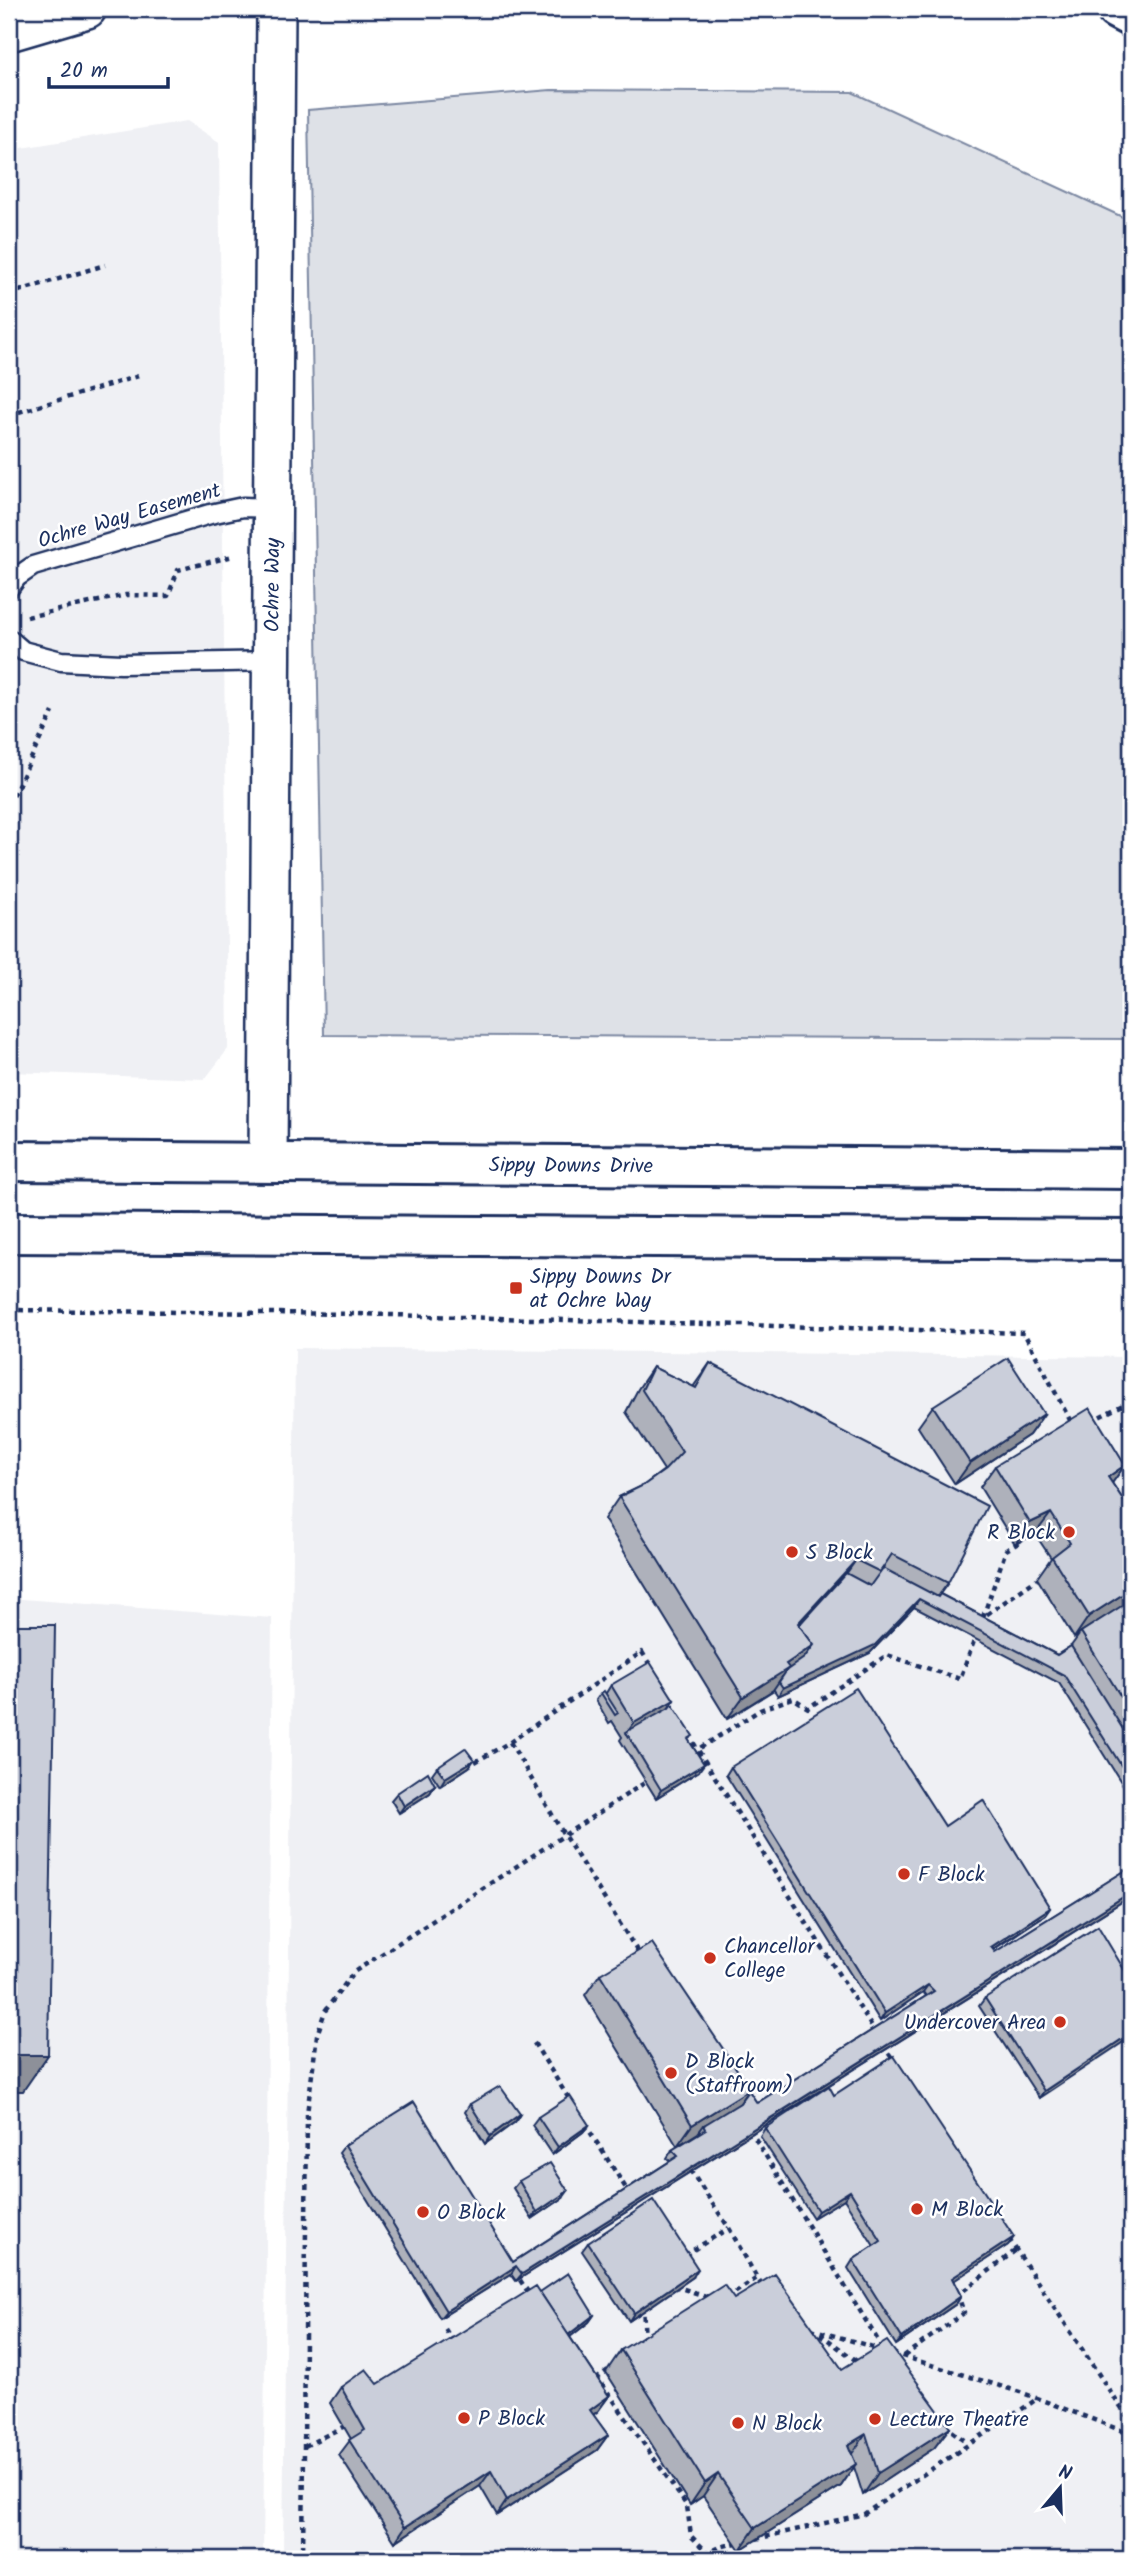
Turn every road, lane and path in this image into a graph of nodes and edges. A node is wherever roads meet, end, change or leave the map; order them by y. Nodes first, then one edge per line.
1 (87, 9) edge
2 (276, 9) edge
3 (1116, 9) edge
4 (1131, 17) edge
5 (9, 32) edge
6 (105, 265) dead end
7 (9, 294) edge
8 (142, 375) dead end
9 (9, 415) edge
10 (271, 508) junction
11 (233, 556) dead end
12 (9, 588) edge
13 (20, 618) dead end
14 (9, 639) edge
15 (272, 660) junction
16 (53, 712) dead end
17 (9, 805) edge
18 (9, 1161) edge
19 (268, 1161) junction
20 (1131, 1169) edge
21 (9, 1233) edge
22 (1131, 1240) edge
23 (9, 1310) edge
24 (1131, 1401) edge
25 (1086, 1424) edge
26 (1075, 1429) edge
27 (1131, 1498) edge
28 (1119, 1505) edge
29 (1028, 1537) edge
30 (1045, 1574) dead end
31 (983, 1617) junction
32 (967, 1626) edge
33 (978, 1632) junction
34 (654, 1674) edge
35 (684, 1728) edge
36 (510, 1742) junction
37 (697, 1750) junction
38 (686, 1757) edge
39 (475, 1762) edge
40 (653, 1778) edge
41 (564, 1835) junction
42 (646, 1965) edge
43 (875, 2033) edge
44 (534, 2043) dead end
45 (883, 2045) edge
46 (897, 2067) edge
47 (743, 2119) edge
48 (690, 2170) edge
49 (636, 2205) edge
50 (729, 2228) junction
51 (1009, 2238) edge
52 (1016, 2249) junction
53 (675, 2261) edge
54 (757, 2278) junction
55 (520, 2280) edge
56 (669, 2284) edge
57 (770, 2296) edge
58 (643, 2298) edge
59 (533, 2301) edge
60 (806, 2326) edge
61 (445, 2329) dead end
62 (817, 2332) junction
63 (645, 2344) edge
64 (460, 2351) edge
65 (885, 2351) junction
66 (903, 2356) junction
67 (860, 2364) edge
68 (616, 2365) dead end
69 (590, 2372) edge
70 (598, 2378) junction
71 (1037, 2399) junction
72 (1131, 2419) edge
73 (936, 2420) edge
74 (352, 2422) edge
75 (1131, 2434) edge
76 (968, 2443) junction
77 (304, 2446) junction
78 (303, 2559) edge

1 - 5 street
2 - 10 street, Ochre Way
3 - 4 main road
6 - 7 path
8 - 9 path
10 - 12 lane, Ochre Way Easement
10 - 15 street, Ochre Way
11 - 13 path
14 - 15 lane
15 - 19 street, Ochre Way
16 - 17 path
18 - 19 main road, Sippy Downs Drive
19 - 20 main road, Sippy Downs Drive
21 - 22 main road
23 - 26 path
24 - 25 path
27 - 28 path
29 - 31 path
30 - 31 path
31 - 33 path
32 - 33 path
33 - 37 path
34 - 36 path
35 - 37 path
36 - 39 path
36 - 41 path
37 - 38 path
37 - 43 path
40 - 41 path
41 - 42 path
41 - 77 path
44 - 49 path
45 - 46 path
47 - 65 path
48 - 50 path
50 - 53 path
50 - 54 path
51 - 52 path
52 - 66 path
52 - 72 path
54 - 56 path
54 - 57 path
55 - 59 path
58 - 63 path
60 - 62 path
61 - 64 path
62 - 65 path
62 - 67 path
65 - 66 path
66 - 71 path
68 - 70 path
69 - 70 path
70 - 76 path
71 - 75 path
71 - 76 path
73 - 76 path
74 - 77 path
77 - 78 path

